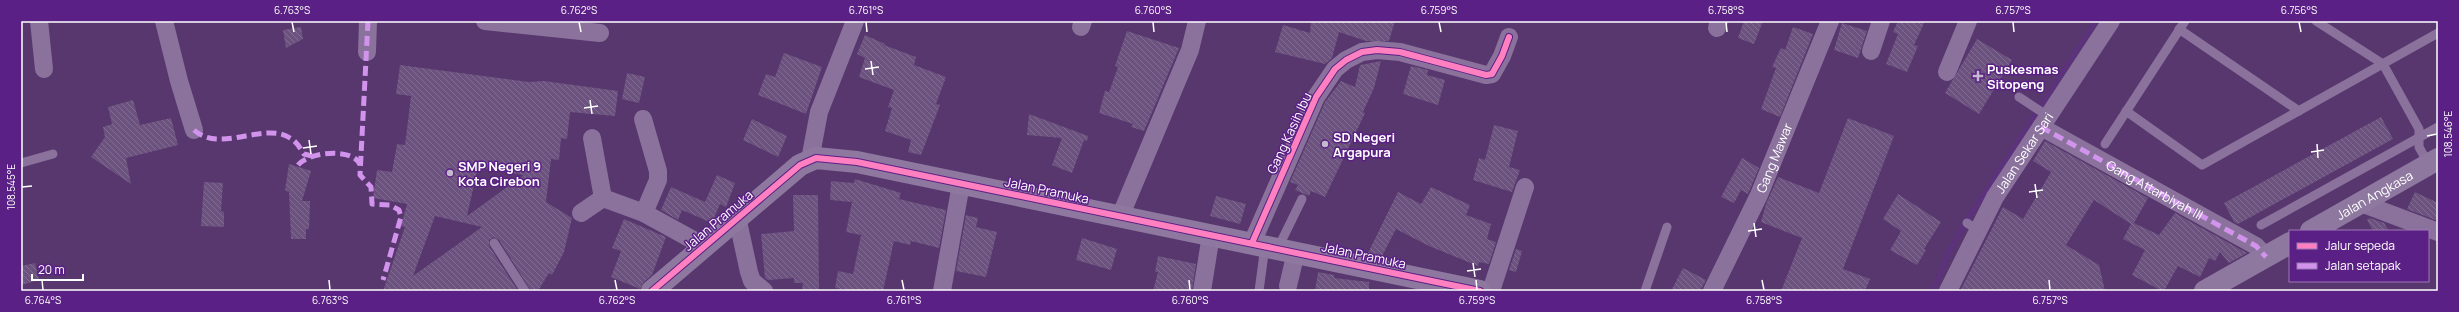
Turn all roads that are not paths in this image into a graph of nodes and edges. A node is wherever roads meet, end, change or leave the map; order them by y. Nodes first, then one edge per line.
1 (39, 21) edge
2 (164, 21) edge
3 (368, 21) edge
4 (485, 21) edge
5 (855, 21) edge
6 (1197, 21) edge
7 (1830, 21) edge
8 (1881, 21) edge
9 (1968, 21) edge
10 (2111, 21) edge
11 (2316, 21) edge
12 (2182, 25) edge
13 (600, 33) dead end
14 (2438, 34) edge
15 (1509, 37) dead end
16 (1871, 51) dead end
17 (367, 52) dead end
18 (2383, 64) junction
19 (44, 69) dead end
20 (1948, 72) dead end
21 (2019, 96) dead end
22 (2126, 111) junction
23 (2299, 111) junction
24 (2044, 118) junction
25 (643, 119) dead end
26 (2438, 127) edge
27 (194, 130) dead end
28 (592, 138) dead end
29 (2419, 138) junction
30 (2105, 144) dead end
31 (53, 154) dead end
32 (810, 160) junction
33 (2433, 162) edge
34 (21, 163) edge
35 (961, 184) junction
36 (1525, 187) dead end
37 (603, 198) junction
38 (1302, 199) dead end
39 (2361, 203) junction
40 (644, 213) junction
41 (581, 214) dead end
42 (737, 217) junction
43 (1120, 217) junction
44 (2261, 225) dead end
45 (1667, 227) dead end
46 (2313, 230) edge
47 (2438, 232) edge
48 (1211, 235) junction
49 (494, 243) dead end
50 (2289, 244) edge
51 (704, 246) junction
52 (1272, 247) junction
53 (2266, 256) junction
54 (1288, 286) dead end
55 (1449, 288) edge
56 (525, 291) edge
57 (652, 291) edge
58 (764, 291) edge
59 (942, 291) edge
60 (1202, 291) edge
61 (1259, 291) edge
62 (1480, 291) edge
63 (1491, 291) edge
64 (1645, 291) edge
65 (1712, 291) edge
66 (1948, 291) edge
67 (2205, 291) edge

1 - 19 street
2 - 27 street
3 - 17 street
4 - 13 street
5 - 32 street
6 - 43 street
7 - 65 street, Gang Mawar
8 - 16 street
9 - 20 street
10 - 24 street, Jalan Sekar Sari
11 - 18 lane
12 - 22 lane
12 - 23 lane
14 - 18 lane
15 - 52 street, Gang Kasih Ibu
18 - 23 lane
18 - 29 lane
21 - 24 lane
22 - 23 lane
22 - 30 lane
24 - 53 street, Gang Attarbiyah III
24 - 66 street, Jalan Sekar Sari
25 - 40 street
26 - 29 lane
28 - 37 street
29 - 33 lane
29 - 44 lane
31 - 34 lane
32 - 35 street, Jalan Pramuka
32 - 42 street, Jalan Pramuka
33 - 39 street, Jalan Angkasa
35 - 43 street, Jalan Pramuka
35 - 59 street
36 - 63 street
37 - 40 street
37 - 41 street
38 - 52 lane
39 - 46 street, Jalan Angkasa
39 - 47 street
40 - 51 street
42 - 51 street, Jalan Pramuka
42 - 58 street
43 - 48 street, Jalan Pramuka
45 - 64 lane
48 - 52 street, Jalan Pramuka
48 - 60 street
49 - 56 lane
50 - 53 street
51 - 57 street, Jalan Pramuka
52 - 54 street
52 - 55 street, Jalan Pramuka
52 - 61 lane
53 - 67 street
55 - 62 street, Jalan Pramuka

